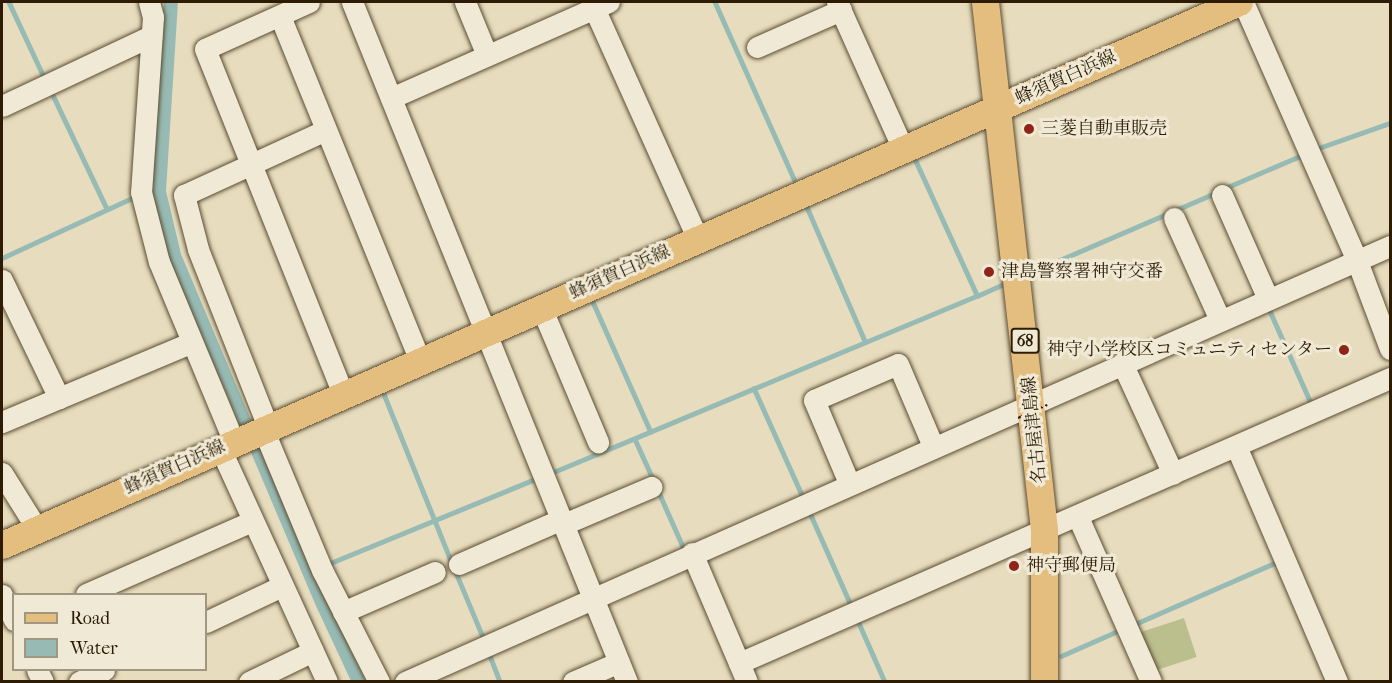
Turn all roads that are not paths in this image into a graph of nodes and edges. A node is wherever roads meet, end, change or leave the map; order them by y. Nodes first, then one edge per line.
1 (149, 2) edge
2 (309, 2) edge
3 (352, 2) edge
4 (465, 2) edge
5 (986, 2) edge
6 (1241, 2) edge
7 (601, 5) edge
8 (839, 6) edge
9 (280, 16) junction
10 (151, 36) junction
11 (757, 47) dead end
12 (487, 55) junction
13 (392, 98) junction
14 (2, 106) edge
15 (998, 108) junction
16 (327, 130) junction
17 (903, 149) junction
18 (250, 164) junction
19 (1222, 195) dead end
20 (1174, 218) dead end
21 (698, 239) junction
22 (1390, 246) edge
23 (1357, 261) junction
24 (2, 280) edge
25 (1268, 299) junction
26 (541, 308) junction
27 (1220, 320) junction
28 (486, 331) junction
29 (192, 342) junction
30 (1390, 349) edge
31 (420, 360) junction
32 (1122, 363) junction
33 (1390, 378) edge
34 (343, 394) junction
35 (59, 398) junction
36 (1032, 409) junction
37 (2, 423) edge
38 (247, 436) junction
39 (598, 442) dead end
40 (933, 446) junction
41 (1236, 446) junction
42 (2, 473) edge
43 (1173, 474) junction
44 (849, 483) junction
45 (651, 487) dead end
46 (1078, 517) junction
47 (252, 521) junction
48 (563, 522) junction
49 (37, 529) junction
50 (1044, 530) junction
51 (2, 545) edge
52 (692, 554) junction
53 (459, 564) dead end
54 (435, 572) dead end
55 (282, 585) junction
56 (88, 593) edge
57 (2, 595) edge
58 (593, 597) junction
59 (343, 612) junction
60 (12, 616) edge
61 (207, 622) edge
62 (313, 651) junction
63 (619, 662) junction
64 (100, 671) edge
65 (743, 672) edge
66 (79, 681) edge
67 (249, 681) edge
68 (327, 681) edge
69 (379, 681) edge
70 (405, 681) edge
71 (573, 681) edge
72 (627, 681) edge
73 (1044, 681) edge
74 (1151, 681) edge
75 (1337, 681) edge

1 - 10 street
2 - 9 street
3 - 13 street
4 - 12 street
5 - 15 main road, 名古屋津島線 / 68
6 - 15 main road, 蜂須賀白浜線
6 - 23 street
7 - 12 street
7 - 21 street
8 - 11 street
8 - 17 street
9 - 16 street
9 - 18 street
10 - 14 street
10 - 29 street
12 - 13 street
13 - 28 street
15 - 17 main road, 蜂須賀白浜線
15 - 36 main road, 名古屋津島線 / 68
16 - 18 street
16 - 31 street
17 - 21 main road, 蜂須賀白浜線
18 - 34 street
18 - 38 street
19 - 25 street
20 - 27 street
21 - 26 main road, 蜂須賀白浜線
22 - 23 street
23 - 25 street
23 - 30 street
24 - 35 street
25 - 27 street
26 - 28 main road, 蜂須賀白浜線
26 - 39 street
27 - 32 street
28 - 31 main road, 蜂須賀白浜線
28 - 48 street
29 - 35 street
29 - 38 street
31 - 34 main road, 蜂須賀白浜線
32 - 36 street
32 - 43 street
33 - 41 street
34 - 38 main road, 蜂須賀白浜線
35 - 37 street
36 - 40 street
36 - 50 main road, 名古屋津島線 / 68
38 - 47 street
38 - 49 main road, 蜂須賀白浜線
38 - 59 street
40 - 44 street
40 - 44 street
41 - 43 street
41 - 75 street
42 - 49 street
43 - 46 street
44 - 52 street
45 - 48 street
46 - 50 street
46 - 74 street
47 - 55 street
47 - 56 street
48 - 53 street
48 - 58 street
49 - 51 main road, 蜂須賀白浜線
50 - 65 street
50 - 73 main road, 名古屋津島線 / 68
52 - 58 street
52 - 65 street
54 - 59 street
55 - 61 street
55 - 62 street
57 - 60 street
58 - 63 street
58 - 70 street
59 - 69 street
62 - 67 street
62 - 68 street
63 - 71 street
63 - 72 street
64 - 66 street

